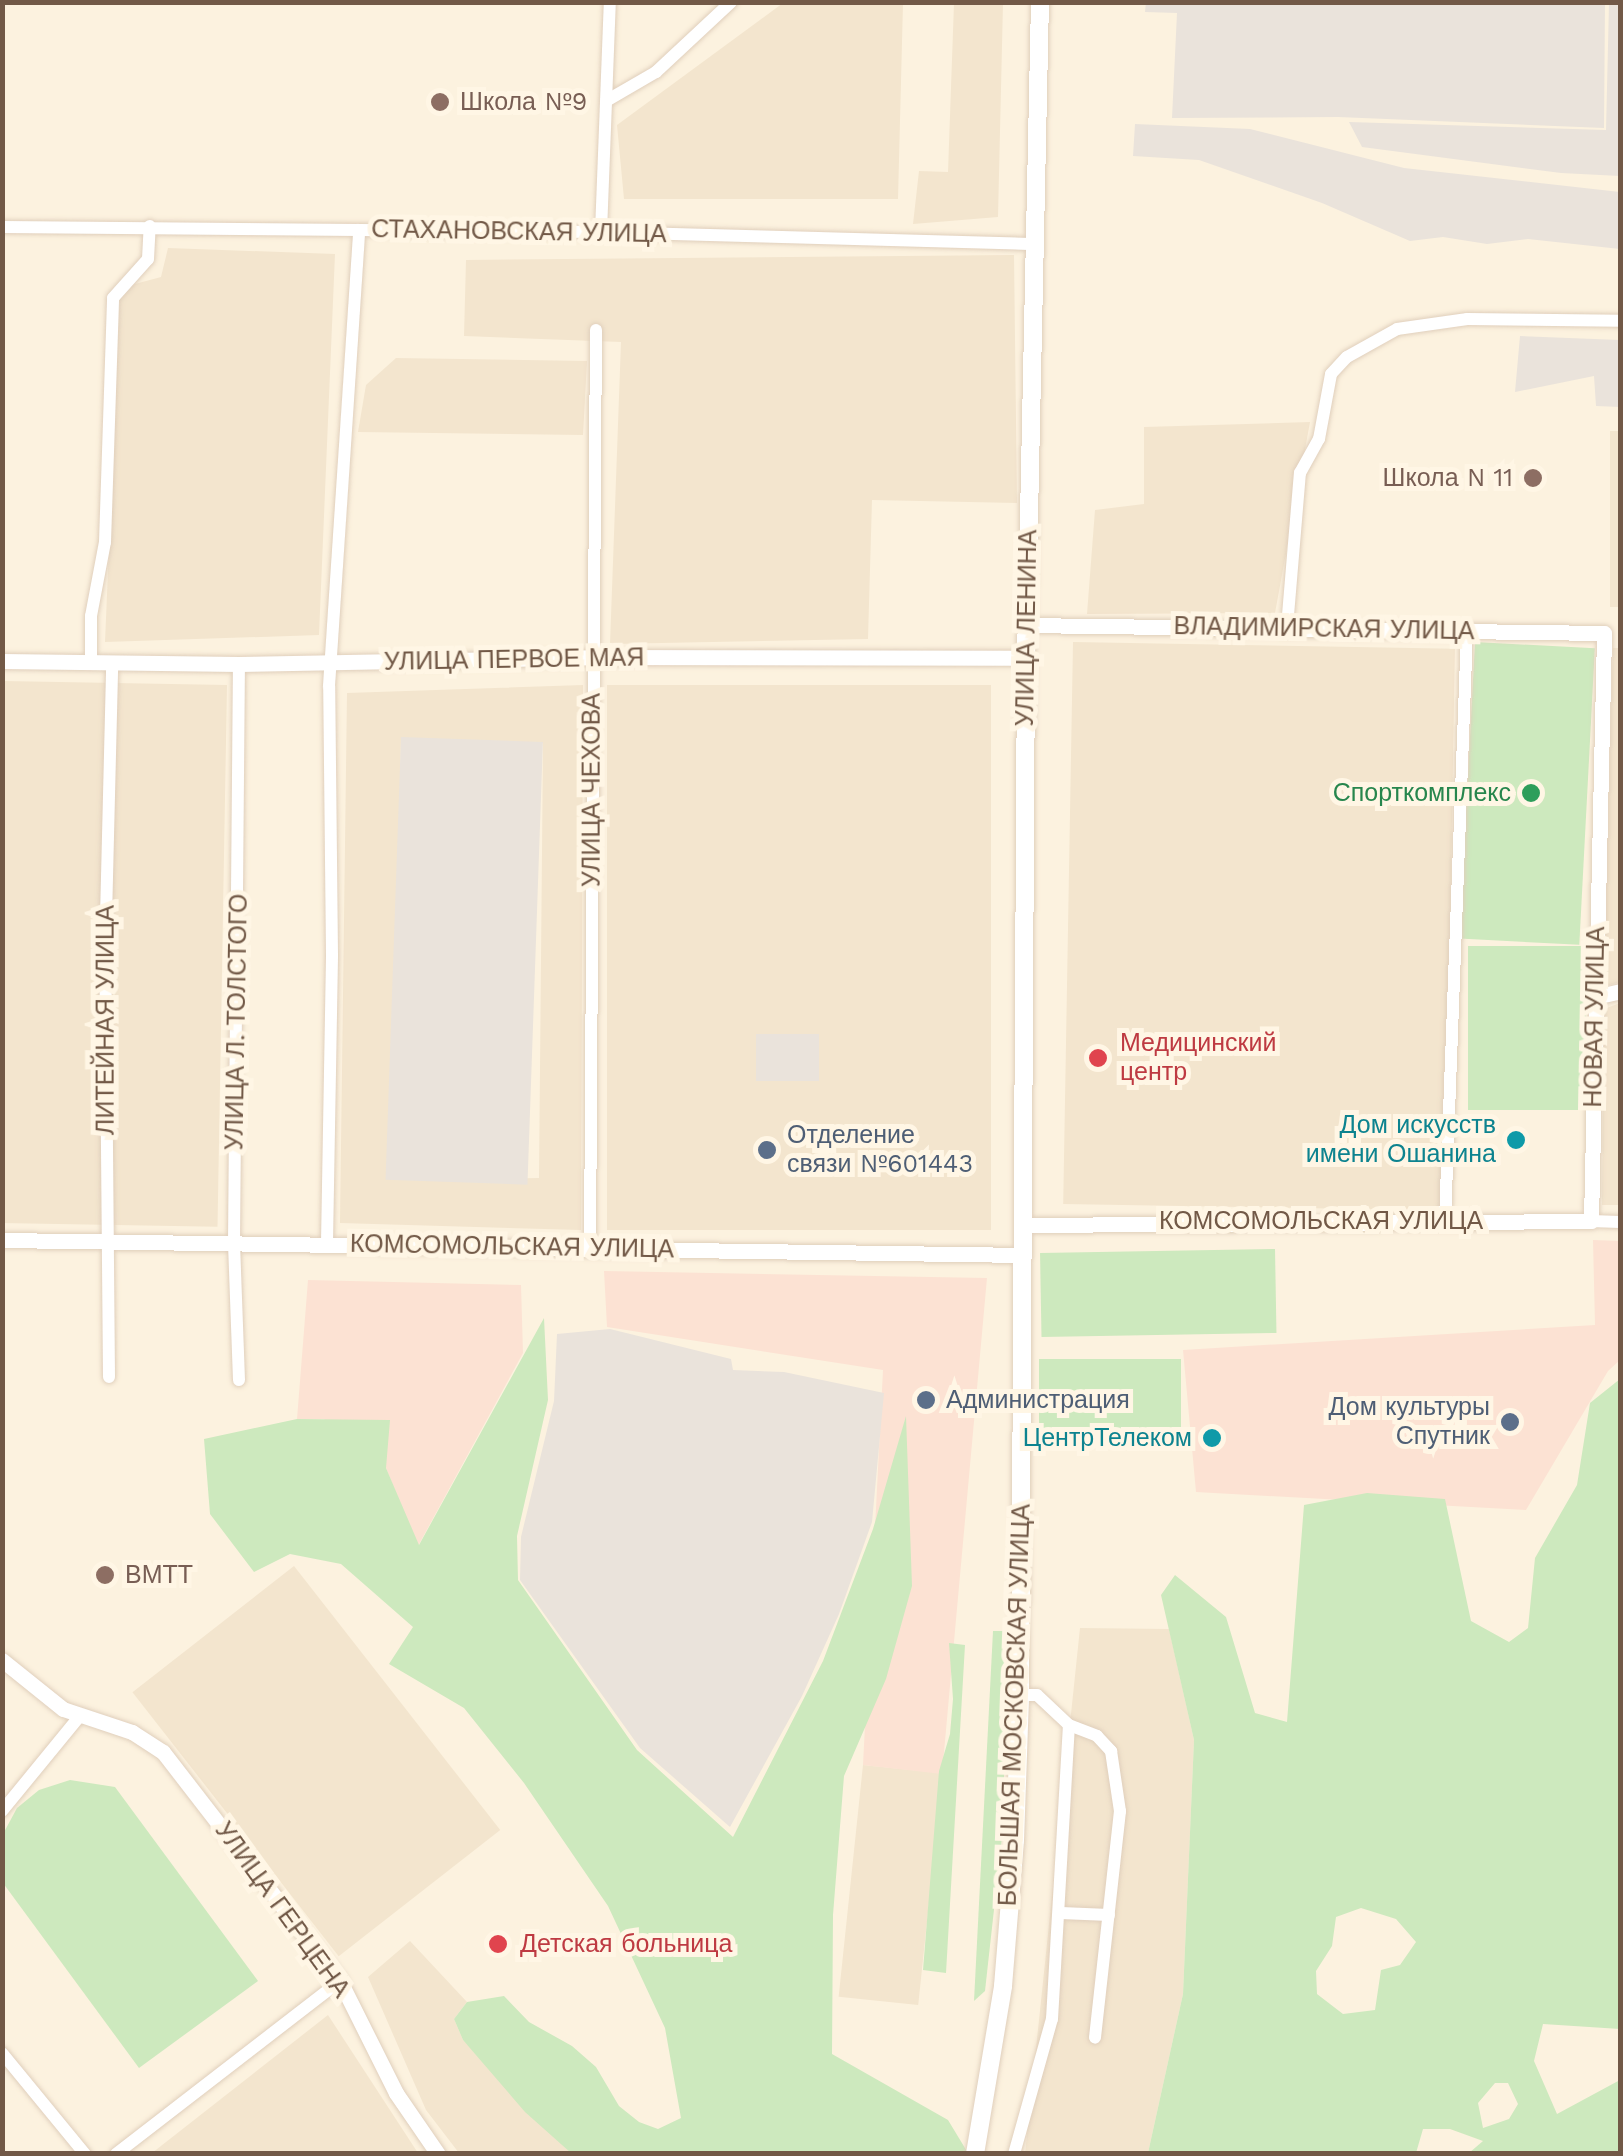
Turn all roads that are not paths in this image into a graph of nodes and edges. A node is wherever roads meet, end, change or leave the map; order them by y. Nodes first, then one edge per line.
1 (610, 2) edge
2 (730, 2) edge
3 (1040, 2) edge
4 (606, 101) junction
5 (150, 226) junction
6 (2, 227) edge
7 (359, 230) junction
8 (601, 232) junction
9 (1036, 244) junction
10 (1620, 320) edge
11 (596, 330) dead end
12 (1027, 624) junction
13 (1287, 627) junction
14 (1467, 631) junction
15 (1612, 634) edge
16 (592, 658) junction
17 (1026, 658) junction
18 (2, 661) edge
19 (92, 662) junction
20 (112, 662) junction
21 (334, 663) junction
22 (239, 664) junction
23 (1620, 991) edge
24 (1595, 997) junction
25 (1445, 1220) junction
26 (1591, 1221) junction
27 (1620, 1222) edge
28 (1022, 1225) junction
29 (106, 1238) junction
30 (2, 1240) edge
31 (234, 1242) junction
32 (327, 1243) junction
33 (590, 1249) junction
34 (1022, 1254) junction
35 (109, 1377) dead end
36 (238, 1380) dead end
37 (2, 1660) edge
38 (1020, 1696) junction
39 (79, 1717) junction
40 (1069, 1725) junction
41 (2, 1811) edge
42 (1061, 1912) junction
43 (1109, 1916) junction
44 (340, 1981) junction
45 (1094, 2038) dead end
46 (2, 2054) edge
47 (85, 2154) edge
48 (116, 2154) edge
49 (438, 2154) edge
50 (975, 2154) edge
51 (1014, 2154) edge

1 - 4 street
2 - 4 street
3 - 9 main road, УЛИЦА ЛЕНИНА
4 - 8 street
5 - 6 street, СТАХАНОВСКАЯ УЛИЦА
5 - 7 street, СТАХАНОВСКАЯ УЛИЦА
5 - 19 street
7 - 8 street, СТАХАНОВСКАЯ УЛИЦА
7 - 21 street
8 - 9 street, СТАХАНОВСКАЯ УЛИЦА
9 - 12 main road, УЛИЦА ЛЕНИНА
10 - 13 street
11 - 16 street, УЛИЦА ЧЕХОВА
12 - 13 street, ВЛАДИМИРСКАЯ УЛИЦА
12 - 17 main road, УЛИЦА ЛЕНИНА
13 - 14 street, ВЛАДИМИРСКАЯ УЛИЦА
14 - 15 street, ВЛАДИМИРСКАЯ УЛИЦА
14 - 25 street
15 - 24 street, НОВАЯ УЛИЦА
16 - 17 street, УЛИЦА ПЕРВОЕ МАЯ
16 - 21 street, УЛИЦА ПЕРВОЕ МАЯ
16 - 33 street, УЛИЦА ЧЕХОВА
17 - 28 main road, УЛИЦА ЛЕНИНА
18 - 19 street, УЛИЦА ПЕРВОЕ МАЯ
19 - 20 street, УЛИЦА ПЕРВОЕ МАЯ
20 - 22 street, УЛИЦА ПЕРВОЕ МАЯ
20 - 29 street, ЛИТЕЙНАЯ УЛИЦА
21 - 22 street, УЛИЦА ПЕРВОЕ МАЯ
21 - 32 street
22 - 31 street, УЛИЦА Л. ТОЛСТОГО
23 - 24 street
24 - 26 street, НОВАЯ УЛИЦА
25 - 26 street, КОМСОМОЛЬСКАЯ УЛИЦА
25 - 28 street, КОМСОМОЛЬСКАЯ УЛИЦА
26 - 27 street, КОМСОМОЛЬСКАЯ УЛИЦА
28 - 34 main road, УЛИЦА ЛЕНИНА
29 - 30 street, КОМСОМОЛЬСКАЯ УЛИЦА
29 - 31 street, КОМСОМОЛЬСКАЯ УЛИЦА
29 - 35 street, ЛИТЕЙНАЯ УЛИЦА
31 - 32 street, КОМСОМОЛЬСКАЯ УЛИЦА
31 - 36 street, УЛИЦА Л. ТОЛСТОГО
32 - 33 street, КОМСОМОЛЬСКАЯ УЛИЦА
33 - 34 street, КОМСОМОЛЬСКАЯ УЛИЦА
34 - 38 main road, БОЛЬШАЯ МОСКОВСКАЯ УЛИЦА
37 - 39 street, УЛИЦА ГЕРЦЕНА
38 - 40 street
38 - 50 main road, БОЛЬШАЯ МОСКОВСКАЯ УЛИЦА
39 - 41 street
39 - 44 street, УЛИЦА ГЕРЦЕНА
40 - 42 street
40 - 43 street
42 - 43 street
42 - 51 street
43 - 45 street
44 - 48 street
44 - 49 street, УЛИЦА ГЕРЦЕНА
46 - 47 street

